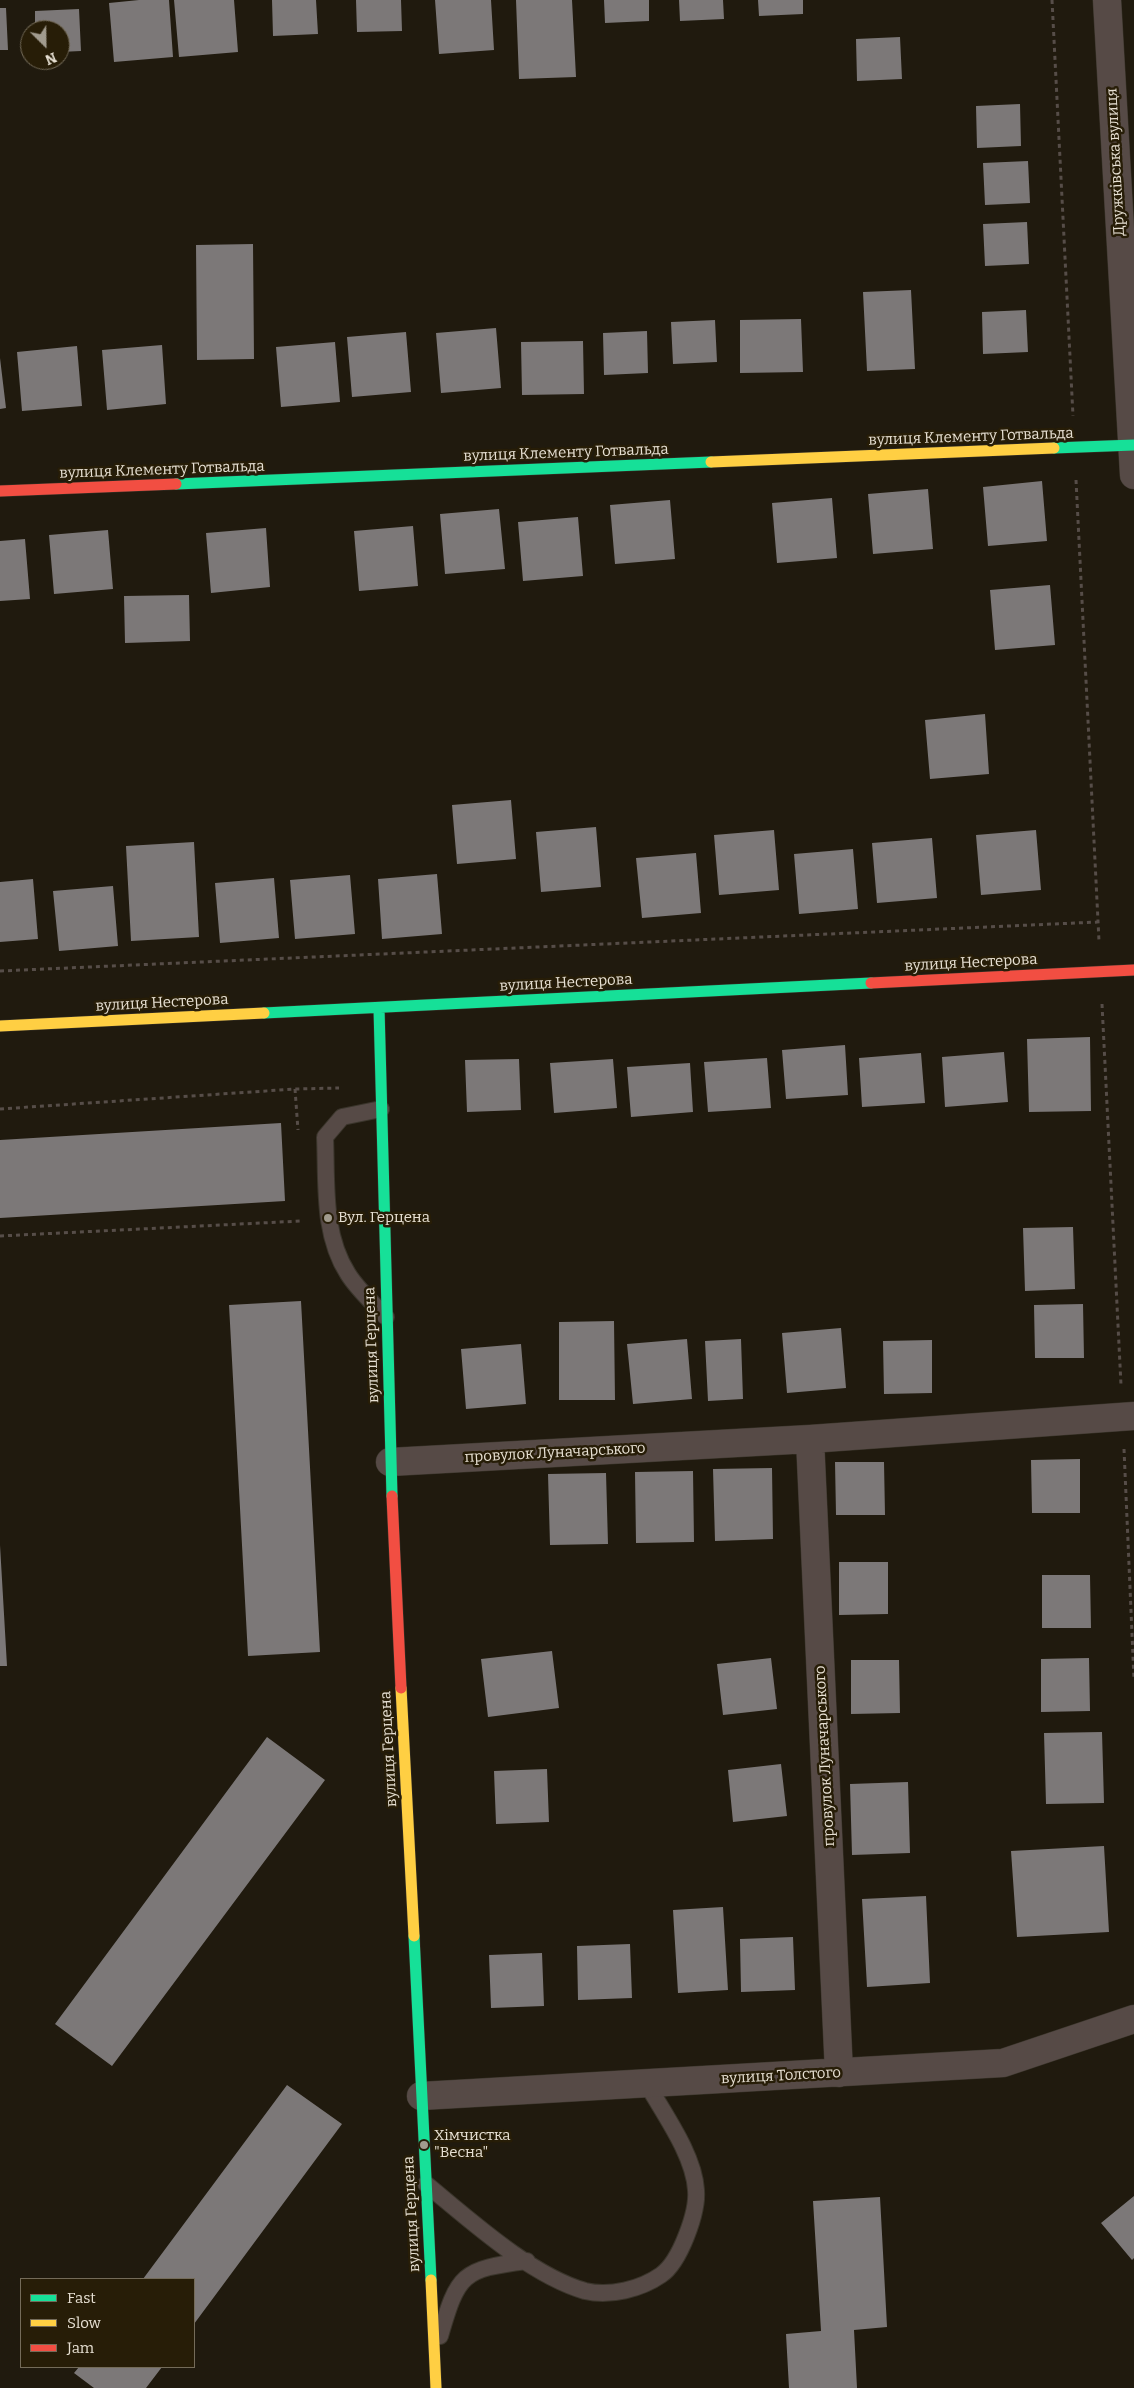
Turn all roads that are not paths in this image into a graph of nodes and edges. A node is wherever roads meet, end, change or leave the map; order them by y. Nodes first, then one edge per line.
1 (1107, 0) edge
2 (1133, 445) edge
3 (1134, 475) edge
4 (0, 492) edge
5 (1134, 970) edge
6 (379, 1008) junction
7 (0, 1026) edge
8 (381, 1109) junction
9 (386, 1317) junction
10 (1128, 1417) edge
11 (810, 1439) junction
12 (390, 1462) junction
13 (1134, 2019) edge
14 (839, 2073) junction
15 (647, 2084) junction
16 (421, 2096) junction
17 (426, 2184) junction
18 (526, 2261) junction
19 (434, 2355) junction
20 (436, 2388) edge

1 - 2 street, Дружківська вулиця
2 - 3 street, Дружківська вулиця
2 - 4 street, вулиця Клементу Готвальда
5 - 6 street, вулиця Нестерова
6 - 7 street, вулиця Нестерова
6 - 8 street, вулиця Герцена
8 - 9 street, вулиця Герцена
8 - 9 lane
9 - 12 street, вулиця Герцена
10 - 11 street, провулок Луначарського
11 - 12 street, провулок Луначарського
11 - 14 street, провулок Луначарського
12 - 16 street, вулиця Герцена
13 - 14 street, вулиця Толстого
14 - 15 street, вулиця Толстого
15 - 16 street, вулиця Толстого
15 - 18 lane
16 - 17 street, вулиця Герцена
17 - 18 lane
17 - 19 street, вулиця Герцена
18 - 19 lane
19 - 20 street, вулиця Герцена

